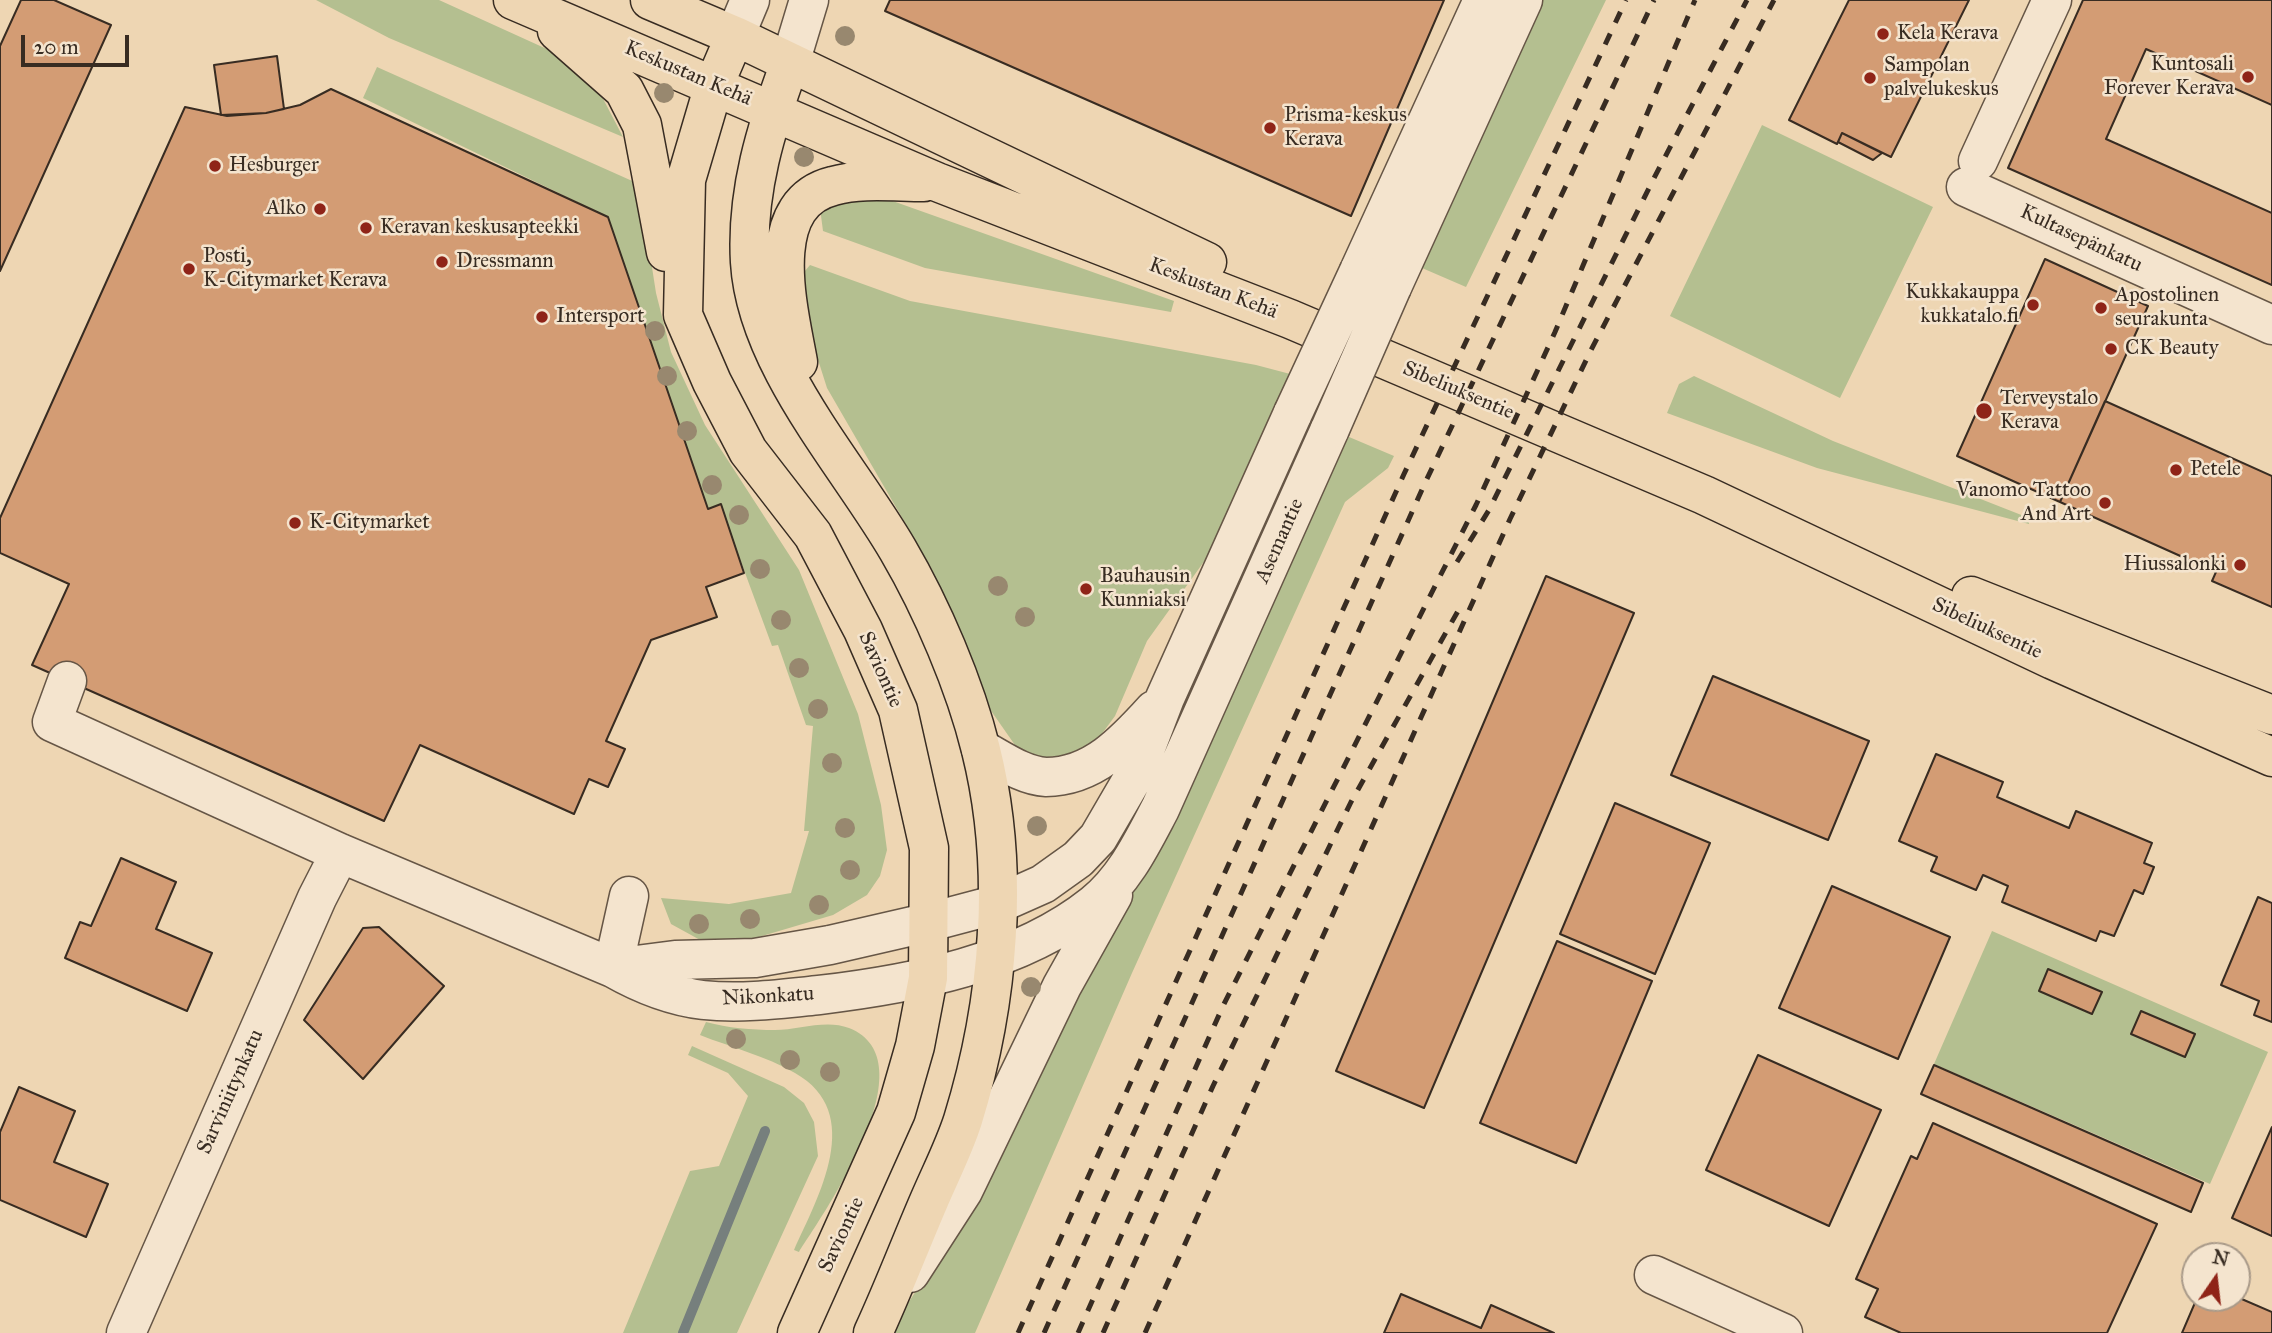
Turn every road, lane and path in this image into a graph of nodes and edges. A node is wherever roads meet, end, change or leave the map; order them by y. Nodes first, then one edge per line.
1 (650, 0) edge
2 (750, 0) edge
3 (809, 0) edge
4 (1483, 0) edge
5 (1523, 0) edge
6 (2052, 0) edge
7 (522, 4) edge
8 (736, 36) junction
9 (1442, 49) junction
10 (790, 64) junction
11 (1491, 70) junction
12 (714, 85) junction
13 (772, 110) junction
14 (937, 182) junction
15 (1375, 279) junction
16 (683, 315) junction
17 (1290, 319) junction
18 (2272, 325) edge
19 (805, 405) junction
20 (1704, 495) junction
21 (67, 681) dead end
22 (1165, 698) junction
23 (2272, 715) edge
24 (981, 748) junction
25 (2272, 757) edge
26 (340, 853) junction
27 (1128, 867) junction
28 (629, 896) dead end
29 (998, 904) junction
30 (930, 922) junction
31 (994, 957) junction
32 (613, 968) junction
33 (928, 978) junction
34 (1654, 1275) dead end
35 (876, 1327) edge
36 (126, 1333) edge
37 (797, 1333) edge
38 (1783, 1333) edge

1 - 8 main road, Keskustan Kehä
2 - 8 street
3 - 10 street
4 - 9 street, Asemantie
5 - 11 street, Asemantie
6 - 18 street, Kultasepänkatu
7 - 12 main road, Keskustan Kehä
7 - 16 main road
8 - 10 main road, Keskustan Kehä
8 - 12 main road, Saviontie
9 - 11 street
9 - 15 street, Asemantie
10 - 13 main road
10 - 17 main road, Keskustan Kehä
11 - 15 street, Asemantie
12 - 13 main road, Keskustan Kehä
12 - 16 main road, Saviontie
13 - 14 main road, Keskustan Kehä
13 - 19 main road
14 - 17 main road, Keskustan Kehä
14 - 19 main road
15 - 22 street, Asemantie, bridge
15 - 27 street, Asemantie, bridge
16 - 30 main road, Saviontie
17 - 20 main road, Sibeliuksentie
19 - 24 main road
20 - 23 main road, Sibeliuksentie
20 - 25 main road, Sibeliuksentie
21 - 26 street, Nikonkatu
22 - 24 street
22 - 29 street, Asemantie
24 - 29 main road
26 - 32 street, Nikonkatu
26 - 36 street, Sarviniitynkatu
27 - 31 street, Asemantie
27 - 35 street
28 - 32 street
29 - 30 street, Asemantie
29 - 31 main road
30 - 32 street, Nikonkatu
30 - 33 main road, Saviontie
31 - 33 street, Asemantie
31 - 35 main road
32 - 33 street, Nikonkatu
33 - 37 main road, Saviontie
34 - 38 street

